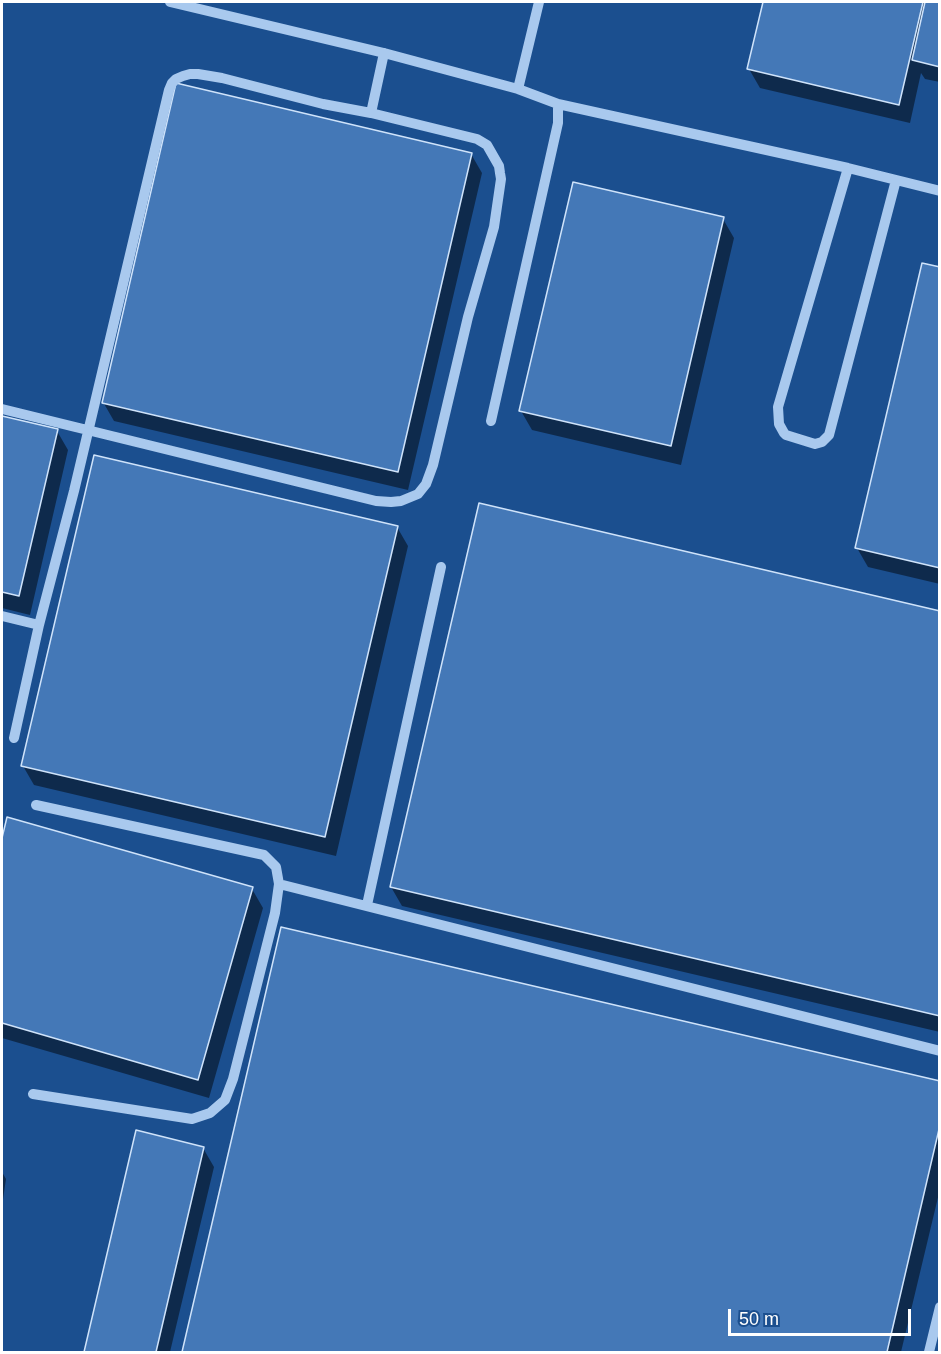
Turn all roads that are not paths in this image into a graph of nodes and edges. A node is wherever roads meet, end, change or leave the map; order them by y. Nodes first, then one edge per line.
1 (170, 2) edge
2 (539, 2) edge
3 (384, 53) junction
4 (518, 90) junction
5 (558, 104) junction
6 (371, 113) junction
7 (848, 168) junction
8 (896, 180) junction
9 (939, 191) edge
10 (2, 409) edge
11 (491, 421) dead end
12 (89, 429) junction
13 (441, 567) dead end
14 (2, 616) edge
15 (39, 625) junction
16 (14, 738) dead end
17 (36, 805) dead end
18 (279, 884) junction
19 (367, 905) junction
20 (939, 1051) edge
21 (33, 1094) dead end
22 (939, 1307) edge
23 (929, 1353) edge

1 - 3 street
2 - 4 street
3 - 4 street
3 - 6 street
4 - 5 street
5 - 7 street
5 - 11 street
6 - 12 street
6 - 12 street
7 - 8 street
7 - 8 street
8 - 9 street
10 - 12 street
12 - 15 street
13 - 19 street
14 - 15 street
15 - 16 street
17 - 18 street
18 - 19 street
18 - 21 street
19 - 20 street
22 - 23 street

